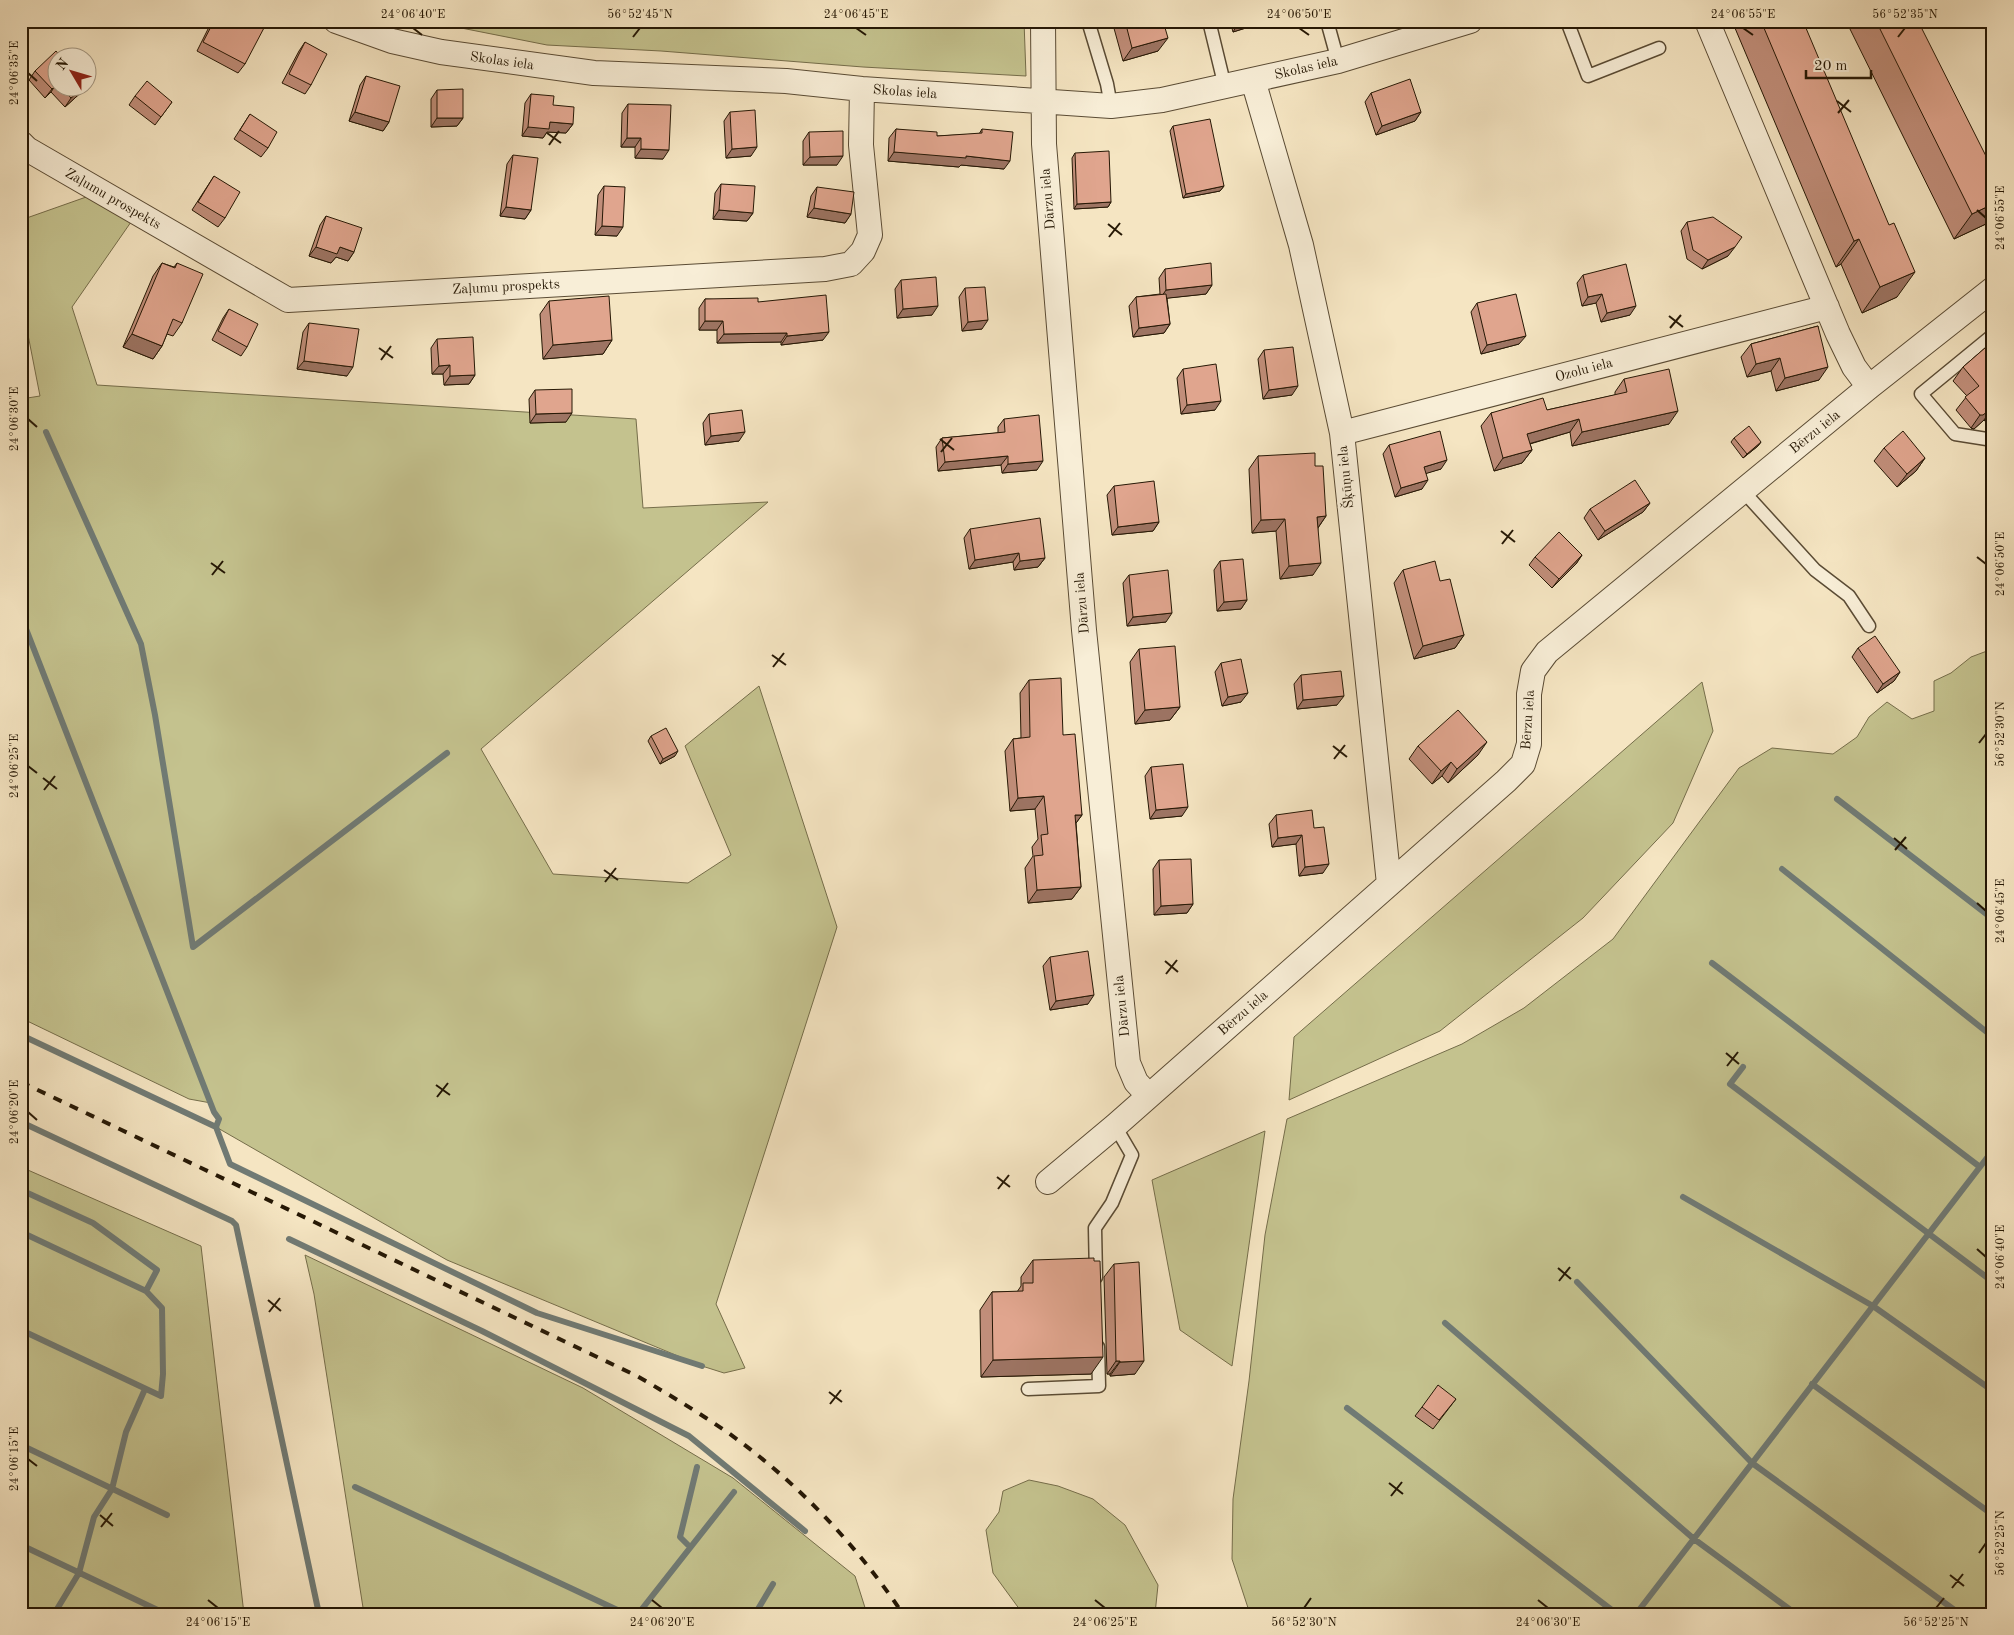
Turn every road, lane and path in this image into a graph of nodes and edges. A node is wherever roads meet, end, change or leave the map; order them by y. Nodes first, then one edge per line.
1 (336, 21) edge
2 (1043, 21) edge
3 (1088, 21) edge
4 (1209, 21) edge
5 (1327, 21) edge
6 (1470, 21) edge
7 (1567, 21) edge
8 (1707, 21) edge
9 (1445, 26) edge
10 (1659, 48) dead end
11 (1338, 61) junction
12 (1253, 80) junction
13 (1225, 87) junction
14 (862, 89) junction
15 (1043, 102) junction
16 (1111, 106) junction
17 (21, 143) edge
18 (1993, 289) edge
19 (1827, 307) junction
20 (1993, 335) edge
21 (1869, 388) junction
22 (1342, 433) junction
23 (1993, 440) edge
24 (1743, 491) junction
25 (1869, 626) dead end
26 (1389, 884) junction
27 (1149, 1096) junction
28 (1115, 1126) junction
29 (1048, 1182) dead end
30 (1096, 1287) edge
31 (1098, 1337) edge
32 (1028, 1390) dead end

1 - 14 street, Skolas iela
2 - 15 street, Dārzu iela
3 - 16 lane
4 - 13 lane
5 - 11 lane
6 - 9 street, Skolas iela
7 - 10 lane
8 - 19 street
9 - 11 street, Skolas iela
11 - 12 street, Skolas iela
12 - 13 street, Skolas iela
12 - 22 street, Šķūņu iela
13 - 16 street, Skolas iela
14 - 15 street, Skolas iela
14 - 17 street, Zaļumu prospekts
15 - 16 street, Skolas iela
15 - 27 street, Dārzu iela
18 - 21 street, Bērzu iela
19 - 21 street
19 - 22 street, Ozolu iela
20 - 23 lane
21 - 24 street, Bērzu iela
22 - 26 street, Šķūņu iela
24 - 25 lane
24 - 26 street, Bērzu iela
26 - 27 street, Bērzu iela
27 - 28 street, Bērzu iela
28 - 29 street, Bērzu iela
28 - 30 lane
31 - 32 lane

